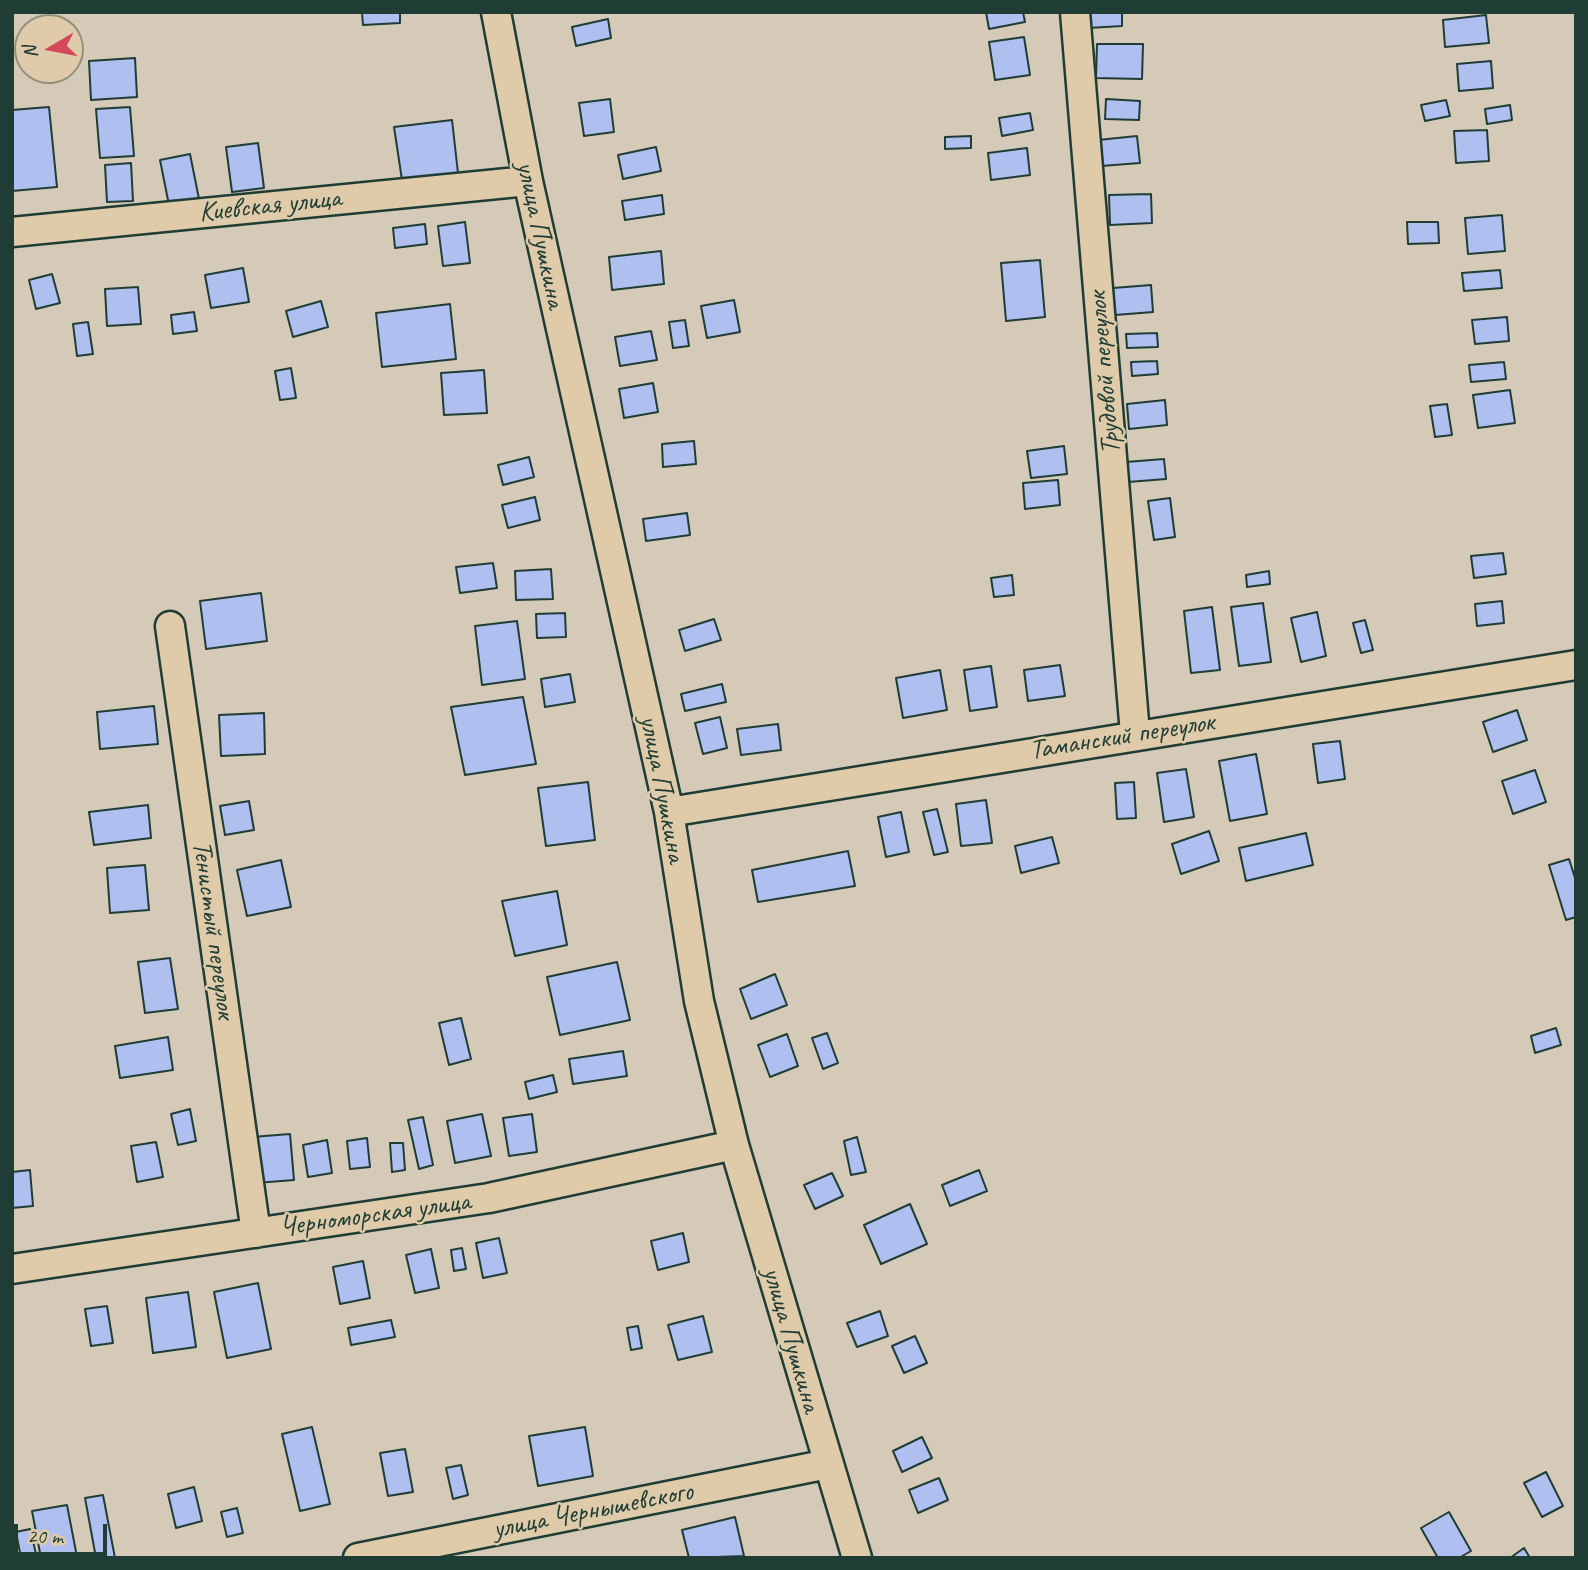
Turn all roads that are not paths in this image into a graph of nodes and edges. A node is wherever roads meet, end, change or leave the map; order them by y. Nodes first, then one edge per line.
1 (496, 12) edge
2 (1076, 12) edge
3 (528, 181) junction
4 (12, 232) edge
5 (170, 626) dead end
6 (1576, 665) edge
7 (1135, 734) junction
8 (669, 811) junction
9 (734, 1145) junction
10 (256, 1233) junction
11 (12, 1269) edge
12 (828, 1464) junction
13 (358, 1558) edge
14 (857, 1558) edge

1 - 3 street, улица Пушкина
2 - 7 street, Трудовой переулок
3 - 4 street, Киевская улица
3 - 8 street, улица Пушкина
5 - 10 street, Тенистый переулок
6 - 7 street, Таманский переулок
7 - 8 street, Таманский переулок
8 - 9 street, улица Пушкина
9 - 10 street, Черноморская улица
9 - 12 street, улица Пушкина
10 - 11 street, Черноморская улица
12 - 13 street, улица Чернышевского
12 - 14 street, улица Пушкина

